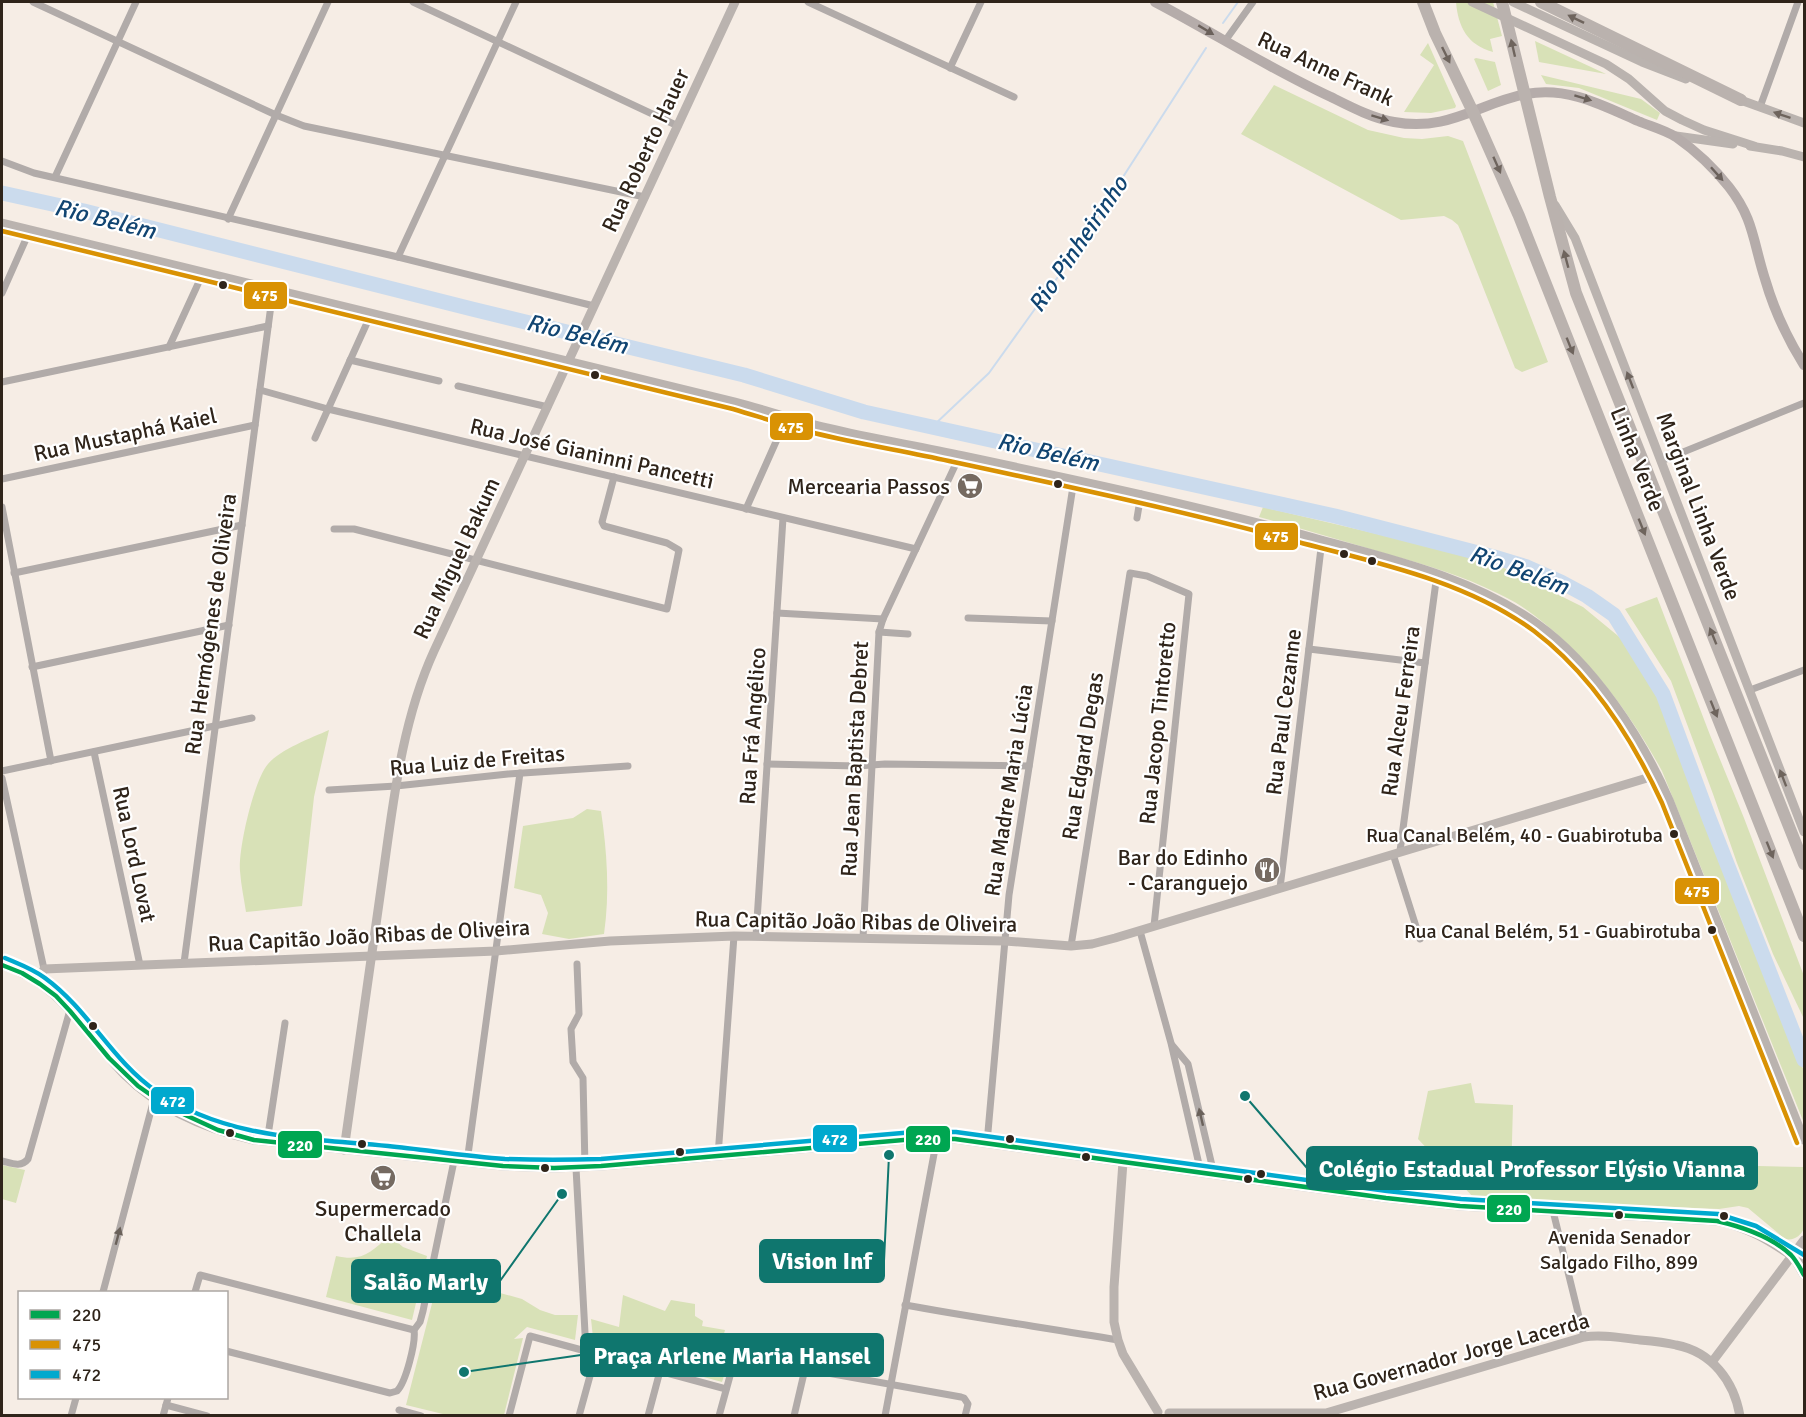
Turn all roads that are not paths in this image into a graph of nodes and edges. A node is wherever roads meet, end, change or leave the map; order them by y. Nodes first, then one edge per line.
1 (33, 2) edge
2 (136, 2) edge
3 (328, 2) edge
4 (413, 2) edge
5 (516, 2) edge
6 (735, 2) edge
7 (808, 2) edge
8 (981, 2) edge
9 (1155, 2) edge
10 (1252, 2) edge
11 (1423, 2) edge
12 (1472, 2) edge
13 (1502, 2) edge
14 (1513, 2) edge
15 (1541, 2) edge
16 (1798, 2) edge
17 (118, 41) junction
18 (497, 41) junction
19 (1225, 41) junction
20 (950, 68) junction
21 (1525, 94) junction
22 (1014, 97) dead end
23 (1742, 100) junction
24 (1760, 107) junction
25 (1473, 112) junction
26 (276, 115) junction
27 (1804, 123) edge
28 (678, 126) junction
29 (1673, 136) junction
30 (1754, 146) junction
31 (444, 156) junction
32 (1804, 157) edge
33 (2, 161) edge
34 (55, 177) junction
35 (645, 197) junction
36 (1550, 197) junction
37 (228, 219) junction
38 (2, 223) edge
39 (30, 230) junction
40 (398, 256) junction
41 (203, 273) junction
42 (273, 290) junction
43 (2, 293) edge
44 (592, 311) junction
45 (371, 314) junction
46 (268, 326) junction
47 (169, 347) junction
48 (570, 358) junction
49 (350, 360) junction
50 (1804, 365) edge
51 (439, 381) dead end
52 (2, 382) edge
53 (458, 386) dead end
54 (260, 390) junction
55 (1803, 402) edge
56 (548, 406) junction
57 (328, 410) junction
58 (787, 417) junction
59 (255, 425) junction
60 (315, 438) dead end
61 (960, 455) junction
62 (525, 456) junction
63 (1661, 461) junction
64 (614, 477) junction
65 (2, 479) edge
66 (1074, 480) junction
67 (1141, 494) junction
68 (2, 507) edge
69 (746, 509) junction
70 (783, 518) junction
71 (1137, 518) dead end
72 (242, 525) junction
73 (334, 529) dead end
74 (1322, 540) junction
75 (916, 549) junction
76 (476, 561) junction
77 (14, 573) junction
78 (1130, 573) joint
79 (1437, 574) junction
80 (777, 612) junction
81 (968, 618) dead end
82 (883, 619) junction
83 (1052, 621) junction
84 (229, 625) junction
85 (879, 632) junction
86 (908, 634) dead end
87 (1309, 649) junction
88 (1425, 663) junction
89 (33, 667) junction
90 (1804, 670) edge
91 (1750, 690) junction
92 (252, 718) dead end
93 (215, 726) junction
94 (94, 752) junction
95 (51, 760) junction
96 (767, 764) junction
97 (872, 764) junction
98 (628, 766) dead end
99 (1029, 766) junction
100 (2, 771) edge
101 (520, 773) junction
102 (1657, 775) junction
103 (2, 778) edge
104 (396, 786) junction
105 (329, 790) dead end
106 (1804, 832) edge
107 (1396, 852) junction
108 (1804, 864) edge
109 (1280, 888) junction
110 (1154, 926) junction
111 (1140, 931) junction
112 (734, 936) junction
113 (756, 936) junction
114 (1804, 936) edge
115 (863, 938) junction
116 (1420, 939) dead end
117 (1005, 941) junction
118 (1071, 946) junction
119 (496, 951) junction
120 (372, 956) junction
121 (184, 963) junction
122 (577, 964) dead end
123 (2, 965) edge
124 (140, 965) junction
125 (44, 969) junction
126 (39, 982) junction
127 (70, 1010) junction
128 (285, 1023) dead end
129 (1171, 1043) junction
130 (154, 1099) junction
131 (937, 1138) junction
132 (1804, 1140) edge
133 (267, 1142) junction
134 (987, 1143) junction
135 (344, 1150) junction
136 (718, 1156) junction
137 (2, 1161) edge
138 (454, 1161) junction
139 (467, 1162) junction
140 (1123, 1162) junction
141 (581, 1167) junction
142 (1202, 1173) junction
143 (1214, 1174) junction
144 (1553, 1212) junction
145 (1804, 1240) edge
146 (1792, 1256) junction
147 (1804, 1264) edge
148 (1804, 1275) edge
149 (104, 1291) edge
150 (196, 1291) edge
151 (905, 1305) junction
152 (414, 1330) junction
153 (1584, 1337) junction
154 (1118, 1340) junction
155 (586, 1351) junction
156 (228, 1352) edge
157 (596, 1354) junction
158 (1712, 1362) junction
159 (806, 1369) junction
160 (660, 1371) junction
161 (890, 1384) junction
162 (726, 1389) junction
163 (76, 1399) edge
164 (167, 1401) edge
165 (399, 1410) dead end
166 (1156, 1414) edge
167 (1170, 1414) edge
168 (71, 1416) edge
169 (163, 1416) edge
170 (207, 1416) edge
171 (421, 1416) edge
172 (509, 1416) edge
173 (579, 1416) edge
174 (648, 1416) edge
175 (719, 1416) edge
176 (794, 1416) edge
177 (885, 1416) edge
178 (966, 1416) edge
179 (1740, 1416) edge

1 - 17 street
2 - 17 street
3 - 26 street
4 - 18 street
5 - 18 street
6 - 28 street, Rua Roberto Hauer
7 - 20 street
8 - 20 street
9 -> 19 main road, Rua Anne Frank
10 - 19 street
11 -> 25 highway, Linha Verde
12 - 30 street
21 -> 13 highway, Linha Verde
14 - 23 street
23 -> 15 highway
16 - 24 street
17 - 26 street
17 - 34 street
18 - 28 street
18 - 31 street
19 -> 25 main road, Rua Anne Frank
20 - 22 street
21 - 25 main road, Rua Anne Frank
21 -> 29 main road, Rua Anne Frank
21 - 36 highway, Linha Verde
23 - 24 street
27 -> 24 street
25 -> 114 highway, Linha Verde
26 - 31 street
26 - 37 street
28 - 35 street, Rua Roberto Hauer
29 - 30 street
29 -> 50 main road, Rua Anne Frank
30 - 32 street
31 - 35 street
31 - 40 street
33 - 34 street
34 - 37 street
35 - 44 street, Rua Roberto Hauer
63 -> 36 street, Marginal Linha Verde
108 -> 36 highway, Linha Verde
37 - 40 street
38 - 39 street
39 - 41 street
39 - 43 street
40 - 44 street
41 - 42 street
41 - 47 street
42 - 45 street
42 - 46 street, Rua Hermógenes de Oliveira
44 - 48 street, Rua Roberto Hauer
45 - 48 street
45 - 49 street
46 - 47 street
46 - 54 street, Rua Hermógenes de Oliveira
47 - 52 street
48 - 56 street, Rua Miguel Bakum
48 - 58 street
49 - 51 street
49 - 57 street
53 - 56 street
54 - 57 street, Rua José Gianinni Pancetti
54 - 59 street, Rua Hermógenes de Oliveira
55 - 63 street
56 - 62 street, Rua Miguel Bakum
57 - 60 street
57 - 62 street, Rua José Gianinni Pancetti
58 - 61 street
58 - 69 street
59 - 65 street, Rua Mustaphá Kaiel
59 - 72 street, Rua Hermógenes de Oliveira
61 - 66 street
61 - 75 street, Rua Jean Baptista Debret
62 - 64 street, Rua José Gianinni Pancetti
62 - 76 street, Rua Miguel Bakum
63 - 91 street, Marginal Linha Verde
64 - 69 street, Rua José Gianinni Pancetti
64 - 76 street
66 - 67 street
66 - 83 street, Rua Madre Maria Lúcia
67 - 71 street
67 - 74 street
68 - 77 street
69 - 70 street, Rua José Gianinni Pancetti
70 - 75 street, Rua José Gianinni Pancetti
70 - 80 street, Rua Frá Angélico
72 - 77 street
72 - 84 street, Rua Hermógenes de Oliveira
73 - 76 street
74 - 79 street
74 - 87 street, Rua Paul Cezanne
75 - 82 street, Rua Jean Baptista Debret
76 - 104 street, Rua Miguel Bakum
77 - 89 street
78 - 110 street, Rua Jacopo Tintoretto
78 - 118 street, Rua Edgard Degas
79 - 88 street, Rua Alceu Ferreira
79 - 102 street
80 - 82 street
80 - 96 street, Rua Frá Angélico
81 - 83 street
82 - 85 street, Rua Jean Baptista Debret
83 - 99 street, Rua Madre Maria Lúcia
84 - 89 street
84 - 93 street, Rua Hermógenes de Oliveira
85 - 86 street
85 - 97 street, Rua Jean Baptista Debret
87 - 88 street
87 - 109 street, Rua Paul Cezanne
88 - 107 street, Rua Alceu Ferreira
89 - 95 street
90 - 91 street
106 -> 91 street, Marginal Linha Verde
92 - 93 street
93 - 94 street
93 - 121 street, Rua Hermógenes de Oliveira
94 - 95 street
94 - 124 street, Rua Lord Lovat
95 - 100 street
96 - 97 street
96 - 113 street, Rua Frá Angélico
97 - 99 street
97 - 115 street, Rua Jean Baptista Debret
98 - 101 street, Rua Luiz de Freitas
99 - 117 street, Rua Madre Maria Lúcia
101 - 104 street, Rua Luiz de Freitas
101 - 119 street
102 - 107 street, Rua Capitão João Ribas de Oliveira
102 - 132 street
103 - 125 street
104 - 105 street, Rua Luiz de Freitas
104 - 120 street, Rua Miguel Bakum
107 - 109 street, Rua Capitão João Ribas de Oliveira
107 - 116 street, Rua Alceu Ferreira
109 - 110 street, Rua Capitão João Ribas de Oliveira
110 - 111 street, Rua Capitão João Ribas de Oliveira
111 - 118 street, Rua Capitão João Ribas de Oliveira
111 - 129 street
112 - 113 street, Rua Capitão João Ribas de Oliveira
112 - 119 street, Rua Capitão João Ribas de Oliveira
112 - 136 street
113 - 115 street, Rua Capitão João Ribas de Oliveira
115 - 117 street, Rua Capitão João Ribas de Oliveira
117 - 118 street, Rua Capitão João Ribas de Oliveira
117 - 134 street, Rua Madre Maria Lúcia
119 - 120 street, Rua Capitão João Ribas de Oliveira
119 - 139 street
120 - 121 street, Rua Capitão João Ribas de Oliveira
120 - 135 street, Rua Miguel Bakum
121 - 124 street, Rua Capitão João Ribas de Oliveira
122 - 141 street
123 - 126 street
124 - 125 street, Rua Capitão João Ribas de Oliveira
125 - 126 street
126 - 127 street
127 - 130 street
127 - 137 street
128 - 133 street
129 - 142 street
143 -> 129 street
130 - 133 street
149 -> 130 street
131 - 134 street
131 - 136 street
131 - 151 street
133 - 135 street
134 - 140 street
135 - 138 street
136 - 141 street
138 - 139 street
138 - 152 street
139 - 141 street
140 - 142 street
140 - 154 street
141 - 155 street
142 - 143 street
143 - 144 street
144 - 146 street
144 - 153 street
145 - 146 street
146 - 147 street
146 - 148 street
146 - 158 street
150 - 152 street
151 - 154 street
151 - 161 street
152 - 156 street
153 - 158 street, Rua Governador Jorge Lacerda
153 - 167 street, Rua Governador Jorge Lacerda
154 - 166 street
155 - 157 street
155 - 172 street
157 - 160 street
157 - 173 street
158 - 179 street, Rua Governador Jorge Lacerda
159 - 161 street
159 - 162 street
159 - 176 street
160 - 162 street
160 - 174 street
161 - 177 street
161 - 178 street
162 - 175 street
163 - 168 street
164 - 169 street
164 - 170 street
165 - 171 street
166 - 167 street, Rua Governador Jorge Lacerda

